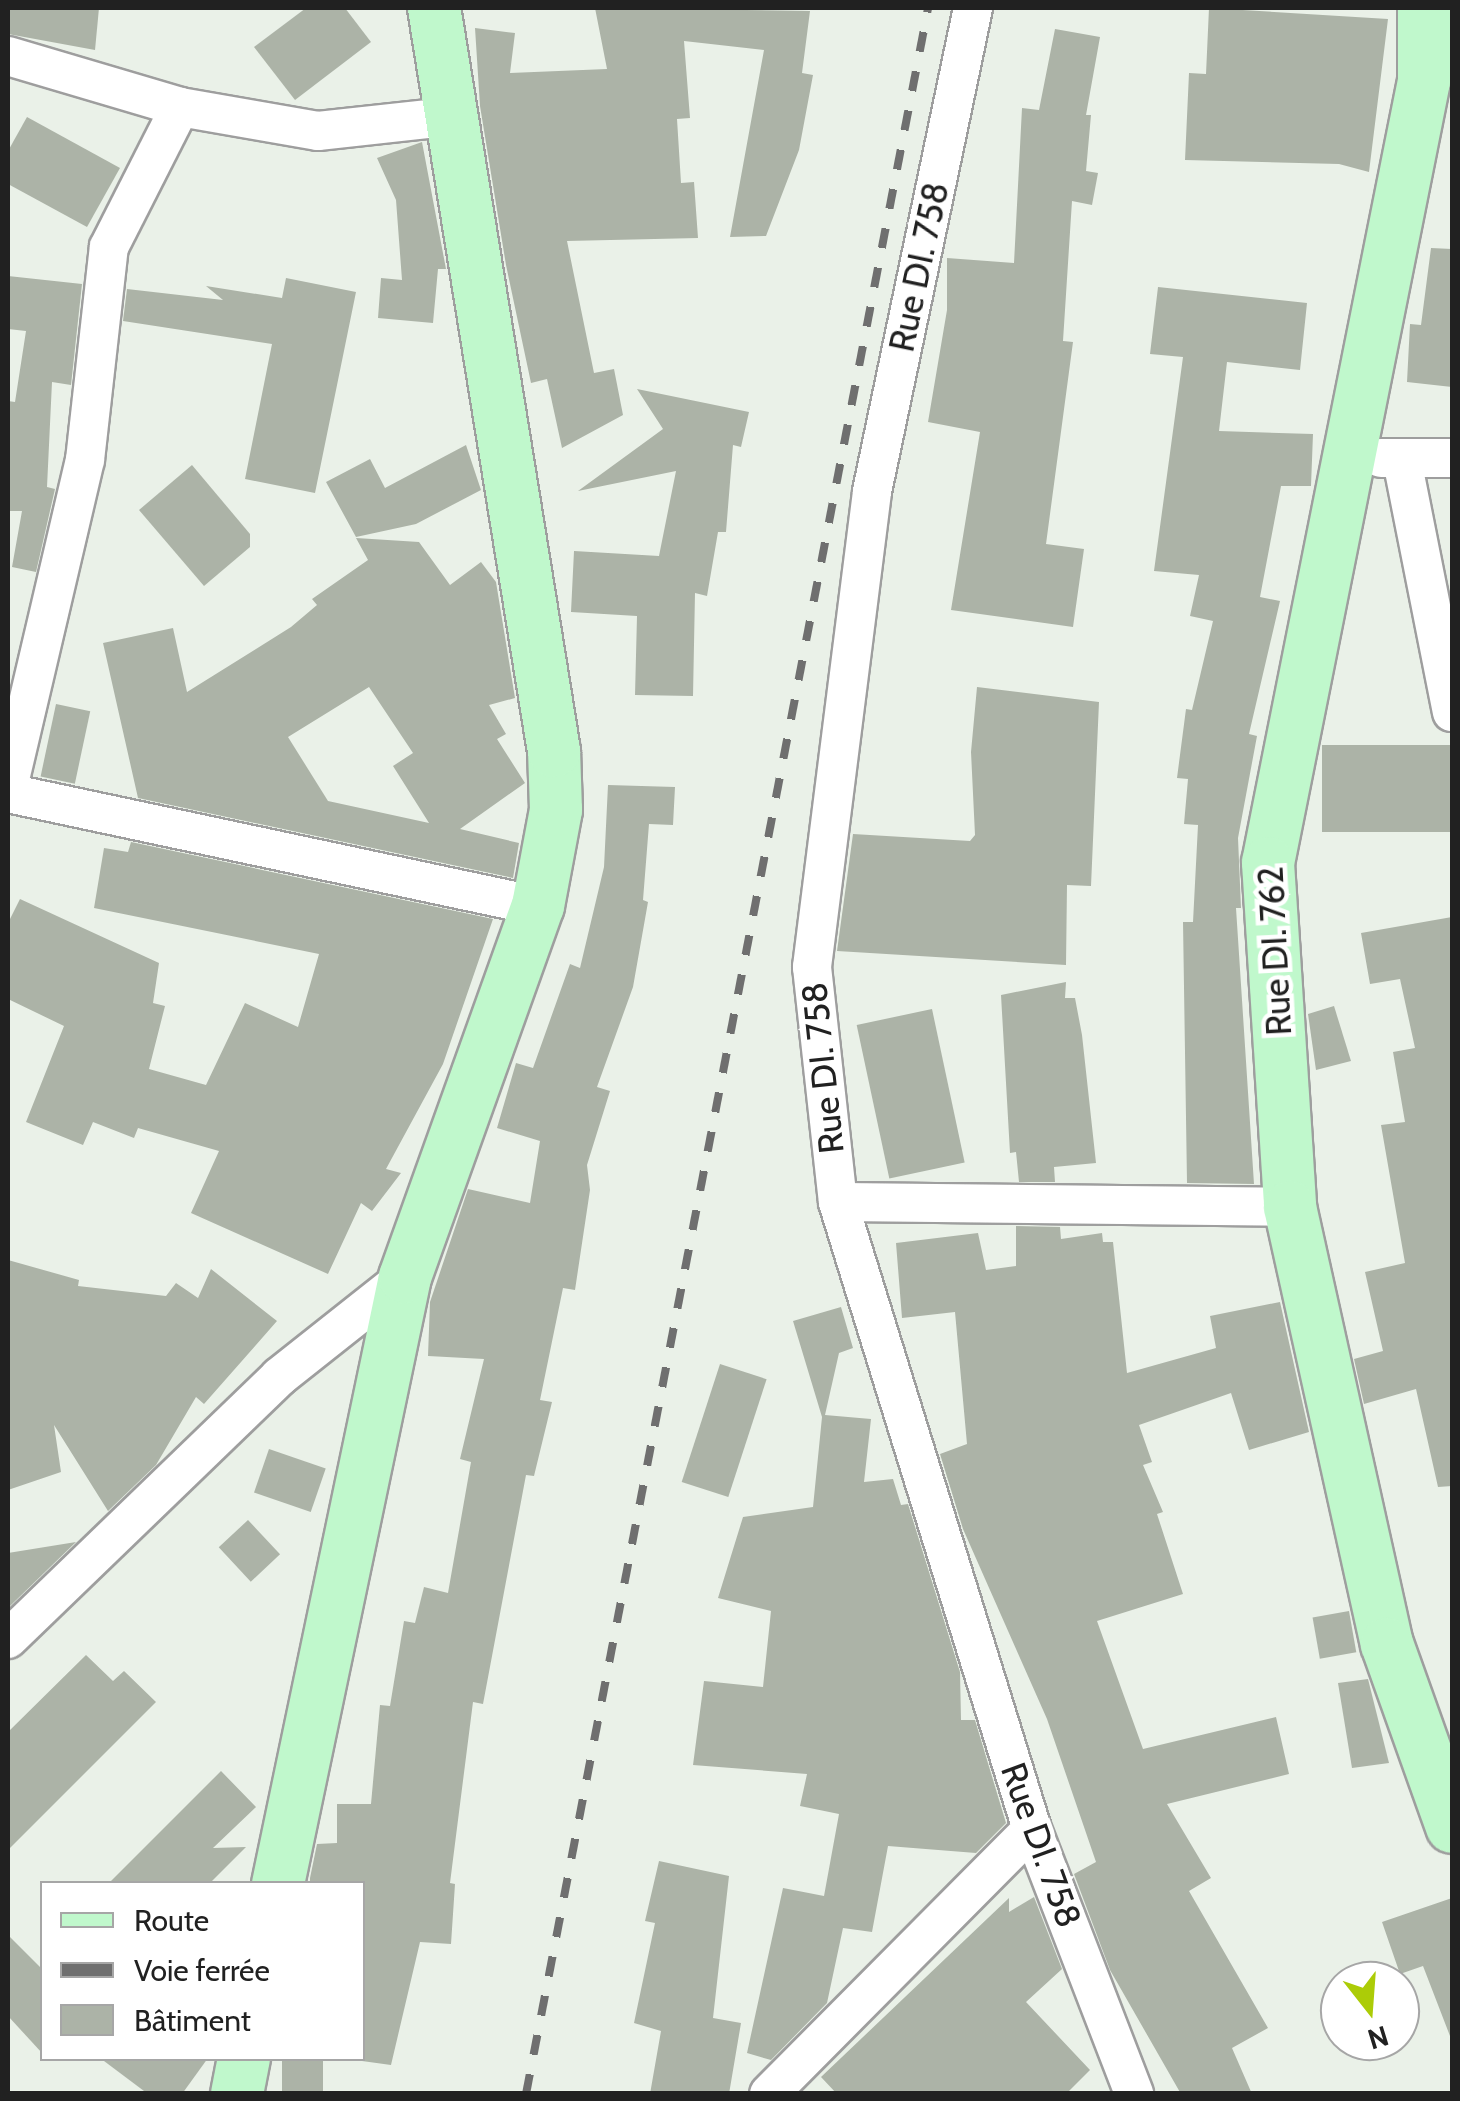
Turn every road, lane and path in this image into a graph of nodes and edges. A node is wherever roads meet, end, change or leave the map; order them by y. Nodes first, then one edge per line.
1 (434, 8) edge
2 (974, 8) edge
3 (1424, 8) edge
4 (8, 56) edge
5 (180, 107) junction
6 (448, 117) junction
7 (1378, 458) junction
8 (1452, 458) edge
9 (1452, 712) edge
10 (8, 791) edge
11 (538, 906) junction
12 (838, 1202) junction
13 (1290, 1207) junction
14 (405, 1277) junction
15 (8, 1639) edge
16 (1441, 1766) edge
17 (1032, 1828) junction
18 (1452, 1828) edge
19 (279, 1881) edge
20 (243, 2061) edge
21 (237, 2094) edge
22 (769, 2094) edge
23 (1134, 2094) edge

1 - 6 street
2 - 12 street, Rue DI. 758
3 - 7 street, Rue DI. 762
4 - 5 street
5 - 6 street
5 - 10 street
6 - 11 street
7 - 8 street
7 - 9 street
7 - 13 street, Rue DI. 762
10 - 11 street
11 - 14 street
12 - 13 street
12 - 17 street, Rue DI. 758
13 - 16 street, Rue DI. 762
14 - 15 street
14 - 19 street
16 - 18 street, Rue DI. 762
17 - 22 street
17 - 23 street, Rue DI. 758
20 - 21 street

